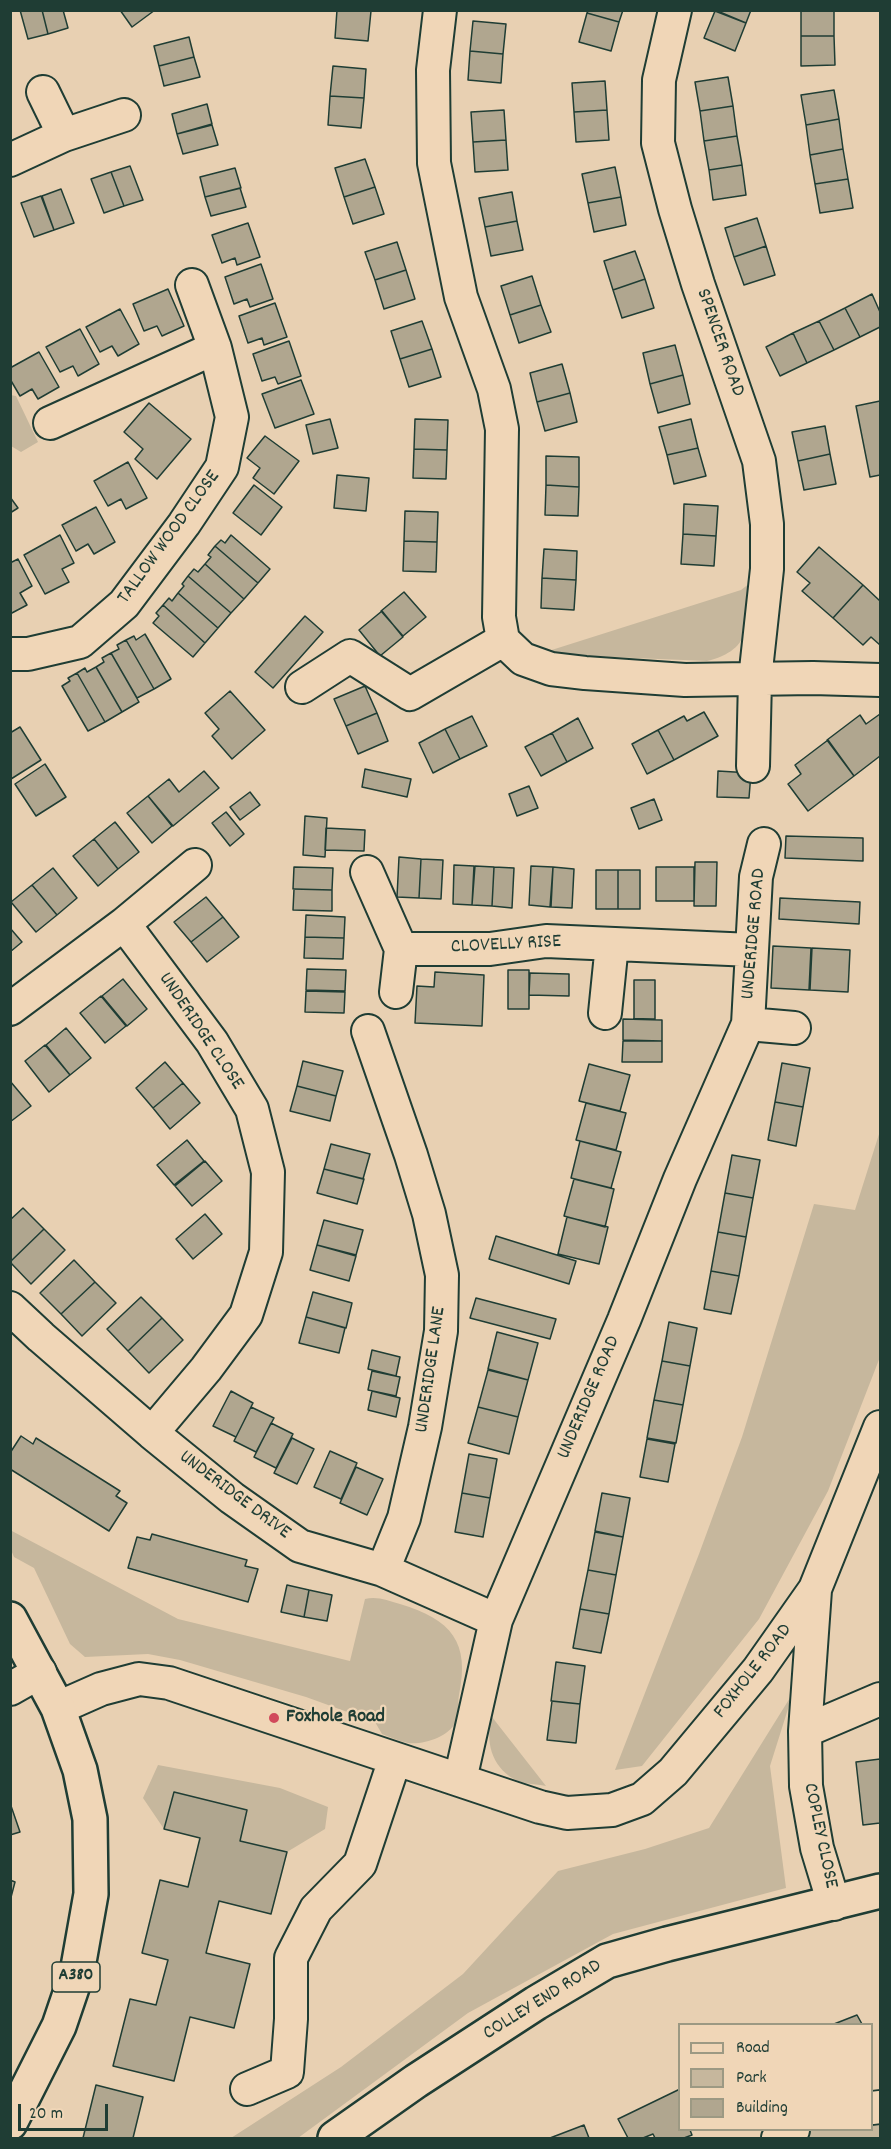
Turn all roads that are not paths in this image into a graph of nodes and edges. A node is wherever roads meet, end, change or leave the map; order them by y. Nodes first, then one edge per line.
1 (440, 10) edge
2 (675, 10) edge
3 (43, 92) dead end
4 (124, 115) dead end
5 (64, 135) junction
6 (10, 160) edge
7 (192, 285) dead end
8 (215, 348) junction
9 (50, 423) dead end
10 (503, 640) junction
11 (10, 654) edge
12 (755, 679) junction
13 (880, 680) edge
14 (302, 687) dead end
15 (753, 766) dead end
16 (764, 844) dead end
17 (195, 865) dead end
18 (367, 872) dead end
19 (124, 924) junction
20 (612, 944) junction
21 (401, 950) junction
22 (752, 950) junction
23 (396, 992) dead end
24 (10, 1009) edge
25 (605, 1013) dead end
26 (748, 1024) junction
27 (794, 1028) dead end
28 (368, 1031) dead end
29 (10, 1308) edge
30 (880, 1427) edge
31 (152, 1433) junction
32 (383, 1570) junction
33 (815, 1589) junction
34 (10, 1619) edge
35 (495, 1620) junction
36 (40, 1672) junction
37 (10, 1689) edge
38 (880, 1699) edge
39 (58, 1708) junction
40 (805, 1731) junction
41 (395, 1759) junction
42 (460, 1780) junction
43 (880, 1891) edge
44 (834, 1904) junction
45 (248, 2089) dead end
46 (10, 2122) edge
47 (791, 2131) edge
48 (335, 2139) edge
49 (778, 2139) edge

1 - 10 street
2 - 12 street, SPENCER ROAD
3 - 5 street
4 - 5 street
5 - 6 street
7 - 8 street, TALLOW WOOD CLOSE
8 - 9 street
8 - 11 street, TALLOW WOOD CLOSE
10 - 12 street
10 - 14 street
12 - 13 street
12 - 15 street, SPENCER ROAD
16 - 22 street, UNDERIDGE ROAD
17 - 19 street
18 - 21 street
19 - 24 street
19 - 31 street, UNDERIDGE CLOSE
20 - 21 street, CLOVELLY RISE
20 - 22 street, CLOVELLY RISE
20 - 25 street
21 - 23 street
22 - 26 street, UNDERIDGE ROAD
26 - 27 street, UNDERIDGE ROAD
26 - 35 street, UNDERIDGE ROAD
28 - 32 street, UNDERIDGE LANE
29 - 31 street, UNDERIDGE DRIVE
30 - 33 street, FOXHOLE ROAD
31 - 32 street, UNDERIDGE DRIVE
32 - 35 street, UNDERIDGE DRIVE
33 - 40 street, COPLEY CLOSE
33 - 42 street, FOXHOLE ROAD
34 - 36 main road, A380
35 - 42 street, UNDERIDGE ROAD
36 - 37 street
36 - 39 main road, A380
38 - 40 street
39 - 41 street, FOXHOLE ROAD
39 - 46 main road, A380
40 - 44 street, COPLEY CLOSE
41 - 42 street, FOXHOLE ROAD
41 - 45 street
43 - 44 main road, COLLEY END ROAD
44 - 48 main road, COLLEY END ROAD
47 - 49 street

